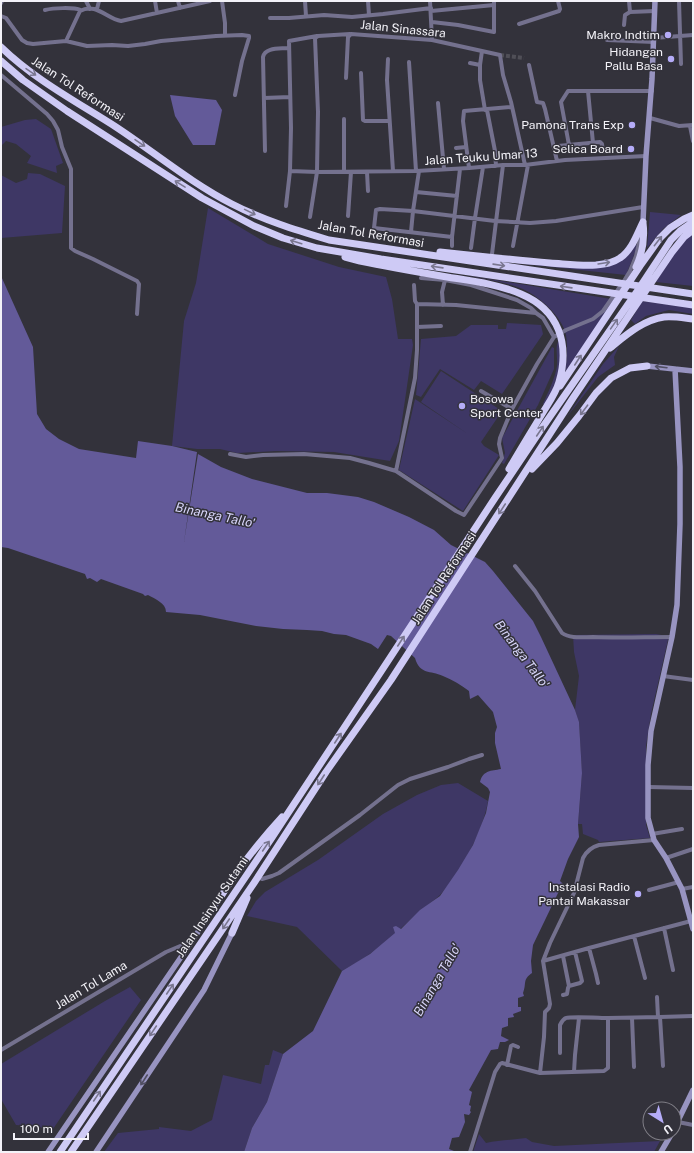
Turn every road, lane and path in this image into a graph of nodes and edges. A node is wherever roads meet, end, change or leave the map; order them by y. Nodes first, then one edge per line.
1 (86, 1) edge
2 (99, 1) edge
3 (155, 1) edge
4 (178, 1) edge
5 (210, 1) edge
6 (222, 1) edge
7 (305, 1) edge
8 (368, 1) edge
9 (430, 1) edge
10 (558, 1) edge
11 (629, 1) edge
12 (655, 1) edge
13 (679, 1) edge
14 (494, 3) edge
15 (180, 8) junction
16 (90, 9) junction
17 (97, 9) junction
18 (431, 9) junction
19 (45, 10) dead end
20 (81, 10) junction
21 (655, 11) junction
22 (630, 12) junction
23 (157, 13) junction
24 (369, 15) junction
25 (1, 16) edge
26 (306, 16) junction
27 (270, 18) dead end
28 (432, 22) junction
29 (519, 24) dead end
30 (624, 25) dead end
31 (352, 34) junction
32 (225, 35) junction
33 (693, 35) edge
34 (680, 36) junction
35 (316, 37) junction
36 (432, 40) junction
37 (607, 40) dead end
38 (654, 40) junction
39 (66, 41) junction
40 (1, 47) edge
41 (288, 48) junction
42 (482, 51) junction
43 (388, 59) dead end
44 (1, 61) edge
45 (409, 62) dead end
46 (470, 63) dead end
47 (681, 64) dead end
48 (480, 65) junction
49 (529, 65) dead end
50 (361, 73) dead end
51 (1, 75) edge
52 (346, 78) dead end
53 (588, 91) junction
54 (652, 92) junction
55 (235, 94) dead end
56 (290, 97) junction
57 (264, 98) junction
58 (438, 103) dead end
59 (512, 108) junction
60 (486, 110) junction
61 (650, 118) junction
62 (344, 119) dead end
63 (389, 121) junction
64 (692, 125) edge
65 (693, 141) edge
66 (593, 143) junction
67 (569, 145) junction
68 (558, 146) dead end
69 (466, 147) junction
70 (456, 148) dead end
71 (265, 151) dead end
72 (603, 152) dead end
73 (646, 156) junction
74 (556, 161) junction
75 (503, 165) junction
76 (526, 165) junction
77 (496, 166) junction
78 (483, 167) junction
79 (469, 168) junction
80 (444, 169) junction
81 (460, 169) junction
82 (290, 171) junction
83 (393, 171) junction
84 (418, 171) junction
85 (317, 172) junction
86 (344, 172) junction
87 (351, 172) junction
88 (367, 172) junction
89 (368, 191) dead end
90 (416, 192) junction
91 (457, 196) junction
92 (286, 206) dead end
93 (643, 207) junction
94 (413, 212) junction
95 (310, 216) dead end
96 (348, 216) dead end
97 (454, 216) junction
98 (693, 216) edge
99 (475, 218) junction
100 (495, 221) junction
101 (643, 222) junction
102 (693, 222) edge
103 (517, 223) junction
104 (693, 230) edge
105 (412, 232) junction
106 (452, 237) junction
107 (329, 240) junction
108 (452, 246) dead end
109 (513, 246) dead end
110 (317, 248) junction
111 (471, 248) dead end
112 (492, 254) dead end
113 (421, 278) dead end
114 (445, 280) junction
115 (414, 285) dead end
116 (625, 289) junction
117 (693, 293) edge
118 (417, 304) junction
119 (443, 305) junction
120 (693, 305) edge
121 (536, 313) junction
122 (137, 314) dead end
123 (693, 319) edge
124 (440, 326) dead end
125 (417, 327) junction
126 (554, 337) junction
127 (602, 355) junction
128 (648, 366) joint
129 (675, 369) junction
130 (693, 371) edge
131 (482, 391) dead end
132 (548, 404) junction
133 (512, 409) junction
134 (230, 454) dead end
135 (396, 471) junction
136 (516, 488) junction
137 (495, 498) junction
138 (515, 566) dead end
139 (672, 637) junction
140 (380, 673) joint
141 (663, 676) junction
142 (391, 680) joint
143 (693, 680) edge
144 (482, 755) dead end
145 (649, 787) junction
146 (693, 788) edge
147 (296, 801) junction
148 (682, 828) dead end
149 (653, 837) junction
150 (693, 849) edge
151 (666, 858) junction
152 (256, 880) junction
153 (679, 882) junction
154 (693, 887) edge
155 (682, 889) junction
156 (649, 890) dead end
157 (220, 898) joint
158 (691, 921) junction
159 (664, 928) junction
160 (693, 929) edge
161 (232, 933) joint
162 (634, 936) junction
163 (192, 941) junction
164 (589, 948) junction
165 (575, 952) junction
166 (563, 956) junction
167 (543, 961) junction
168 (673, 970) dead end
169 (645, 978) dead end
170 (598, 983) dead end
171 (569, 986) junction
172 (563, 996) dead end
173 (657, 997) dead end
174 (693, 1016) edge
175 (659, 1017) junction
176 (579, 1018) junction
177 (608, 1018) junction
178 (632, 1018) junction
179 (518, 1047) dead end
180 (1, 1050) edge
181 (560, 1053) dead end
182 (507, 1065) junction
183 (663, 1066) dead end
184 (634, 1067) dead end
185 (574, 1072) junction
186 (540, 1073) junction
187 (693, 1090) edge
188 (682, 1113) edge
189 (682, 1123) edge
190 (693, 1124) edge
191 (667, 1141) edge
192 (48, 1152) edge
193 (60, 1152) edge
194 (71, 1152) edge
195 (96, 1152) edge
196 (470, 1152) edge
197 (661, 1152) edge

1 - 16 street
2 - 17 street
3 - 23 street
4 - 15 street
5 - 15 street
6 - 32 street
7 - 26 street
8 - 24 street
9 - 18 street
10 - 29 street
11 - 22 street
12 - 21 street
13 - 34 street
14 - 18 street
14 - 28 street
15 - 23 street
16 - 17 street
16 - 20 street
17 - 23 street
18 - 24 street
18 - 28 street
19 - 20 street
20 - 39 street
21 - 22 street
21 - 38 street
22 - 30 street
24 - 26 street
25 - 39 street
26 - 27 street
28 - 36 street
31 - 35 street, Jalan Sinassara
31 - 36 street, Jalan Sinassara
31 - 52 street, Jalan Sinassara
32 - 39 street
32 - 55 street
33 - 34 street
34 - 38 street
34 - 47 street
35 - 41 street, Jalan Sinassara
35 - 85 street
36 - 42 street, Jalan Sinassara
37 - 38 street
38 - 54 street
40 -> 107 highway, Jalan Tol Reformasi
41 - 56 street
41 - 57 street
42 - 48 street
42 - 59 street, Jalan Sinassara
43 - 63 street
110 -> 44 highway, Jalan Tol Reformasi
45 - 84 street
46 - 48 street
48 - 60 street
49 - 74 street
50 - 63 street
51 - 122 street
53 - 54 street
53 - 66 street
53 - 67 street
54 - 61 street
56 - 57 street
56 - 82 street
57 - 71 street
58 - 80 street
59 - 60 street
59 - 76 street
60 - 69 street
60 - 77 street
61 - 64 street
61 - 73 street
62 - 86 street
63 - 83 street
64 - 65 street
66 - 67 street
66 - 72 street
67 - 68 street
69 - 70 street
69 - 79 street
73 - 74 street, Jalan Teuku Umar 13
73 - 93 street
74 - 76 street, Jalan Teuku Umar 13
75 - 76 street, Jalan Teuku Umar 13
75 - 77 street, Jalan Teuku Umar 13
75 - 100 street
76 - 103 street
77 - 78 street, Jalan Teuku Umar 13
78 - 79 street, Jalan Teuku Umar 13
78 - 99 street
79 - 81 street, Jalan Teuku Umar 13
80 - 81 street, Jalan Teuku Umar 13
80 - 84 street, Jalan Teuku Umar 13
81 - 91 street
82 - 85 street, Jalan Teuku Umar 13
82 - 92 street
83 - 84 street, Jalan Teuku Umar 13
83 - 88 street, Jalan Teuku Umar 13
84 - 90 street
85 - 86 street, Jalan Teuku Umar 13
85 - 95 street
86 - 87 street, Jalan Teuku Umar 13
87 - 88 street, Jalan Teuku Umar 13
87 - 96 street
88 - 89 street
90 - 91 street
90 - 94 street
91 - 97 street
93 - 101 street
93 - 103 street
94 - 97 street
94 - 105 street
94 - 105 street
97 - 99 street
97 - 106 street
116 -> 98 highway
99 - 100 street
99 - 111 street
100 - 103 street
100 - 112 street
107 -> 101 highway
101 - 116 highway
101 - 126 street
137 -> 102 highway
103 - 109 street
104 - 127 highway
105 - 106 street
106 - 108 street
107 -> 117 highway, Jalan Tol Reformasi
120 -> 110 highway, Jalan Tol Reformasi
110 - 132 highway
113 - 114 street
114 - 119 street
114 - 121 street
115 - 118 street
132 -> 116 highway
118 - 119 street
118 - 125 street
119 - 121 street
121 - 126 street
123 - 127 highway
124 - 125 street
125 - 135 street
126 - 133 street
127 - 136 highway
129 -> 128 street
128 -> 136 highway
129 - 130 street
129 - 139 street
131 - 133 street
132 - 137 highway
133 - 135 street
134 - 135 street
136 -> 142 highway, Jalan Tol Reformasi
140 -> 137 highway, Jalan Tol Reformasi
138 - 139 street
139 - 141 street
147 -> 140 highway, Jalan Insinyur Sutami
141 - 143 street
141 - 145 street
142 -> 152 highway, Jalan Insinyur Sutami
144 - 152 street
145 - 146 street
145 - 149 street
147 - 157 highway
193 -> 147 highway, Jalan Insinyur Sutami
148 - 149 street
149 - 151 street
149 - 167 street
150 - 151 street
151 - 153 street
152 - 161 highway
152 -> 194 highway, Jalan Insinyur Sutami
153 - 155 street
153 - 156 street
154 - 155 street
155 - 158 street
157 - 163 street
158 - 159 street
158 - 160 street
159 - 162 street
159 - 168 street
161 -> 195 street
162 - 164 street
162 - 169 street
163 - 180 street, Jalan Tol Lama
163 - 192 street
164 - 165 street
164 - 170 street
165 - 166 street
165 - 171 street
166 - 167 street
166 - 171 street
167 - 186 street
171 - 172 street
173 - 175 street
174 - 175 street
175 - 178 street
175 - 183 street
176 - 177 street
176 - 181 street
176 - 185 street
177 - 178 street
177 - 185 street
178 - 184 street
179 - 182 street
182 - 186 street
182 - 196 street
185 - 186 street
187 - 188 street
189 - 190 street
191 - 197 street

